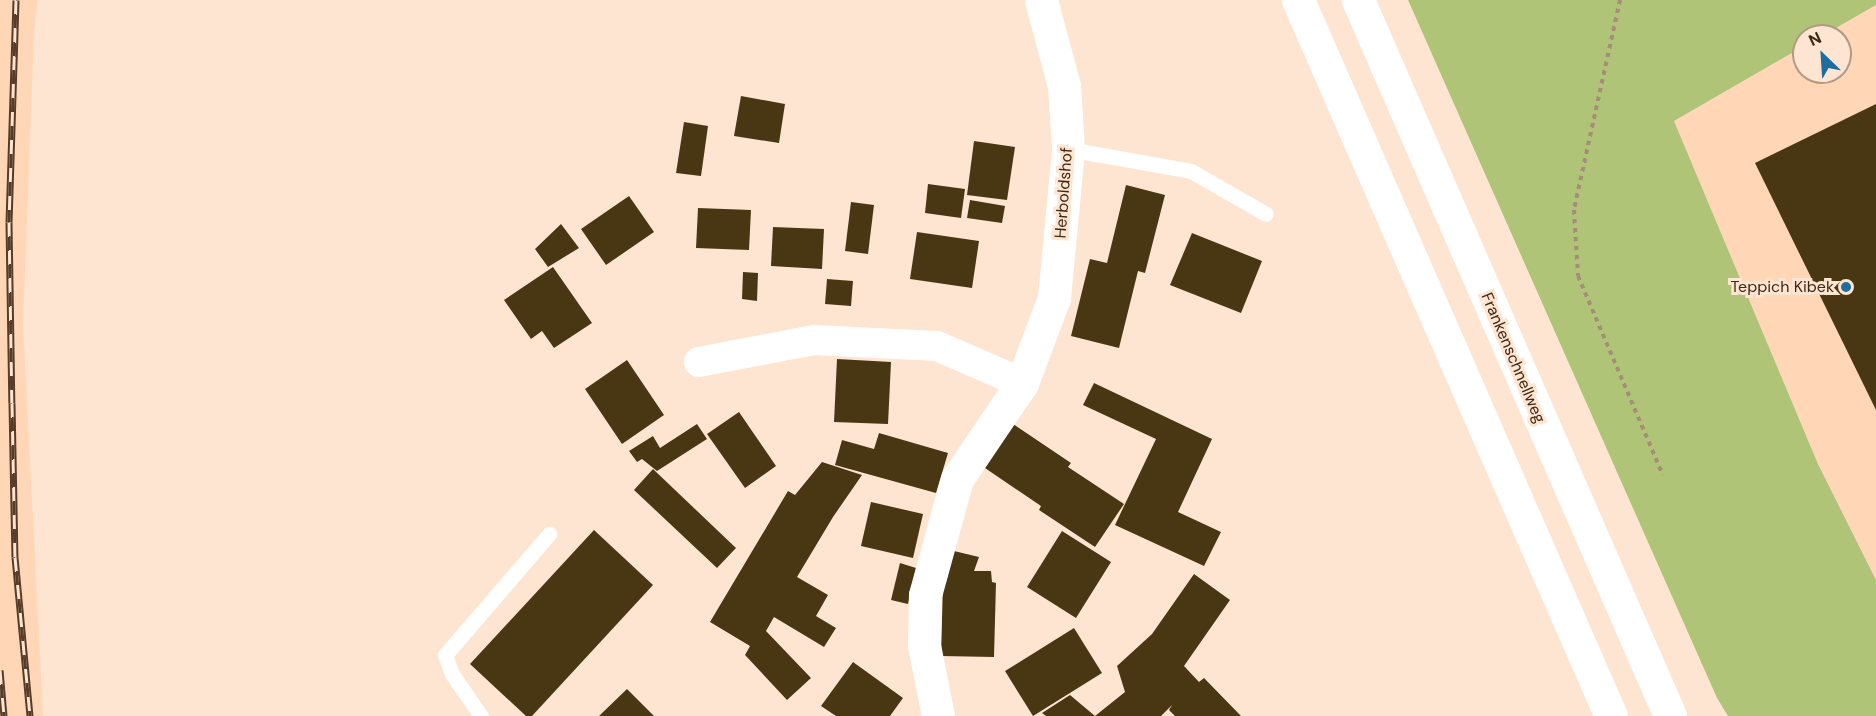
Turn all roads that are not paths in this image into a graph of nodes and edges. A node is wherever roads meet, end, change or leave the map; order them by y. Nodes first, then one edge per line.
1 (1041, 0) edge
2 (1298, 0) edge
3 (1358, 0) edge
4 (1068, 149) junction
5 (1266, 214) dead end
6 (699, 362) dead end
7 (1022, 382) junction
8 (549, 534) dead end
9 (1639, 646) junction
10 (481, 716) edge
11 (938, 716) edge
12 (1611, 716) edge
13 (1670, 716) edge
14 (1686, 716) edge

1 - 4 main road, Herboldshof
2 - 12 main road
3 - 9 main road, Frankenschnellweg
4 - 5 lane
4 - 7 main road, Herboldshof
6 - 7 street
7 - 11 main road, Herboldshof
8 - 10 lane
9 - 13 main road, Frankenschnellweg
9 - 14 main road

